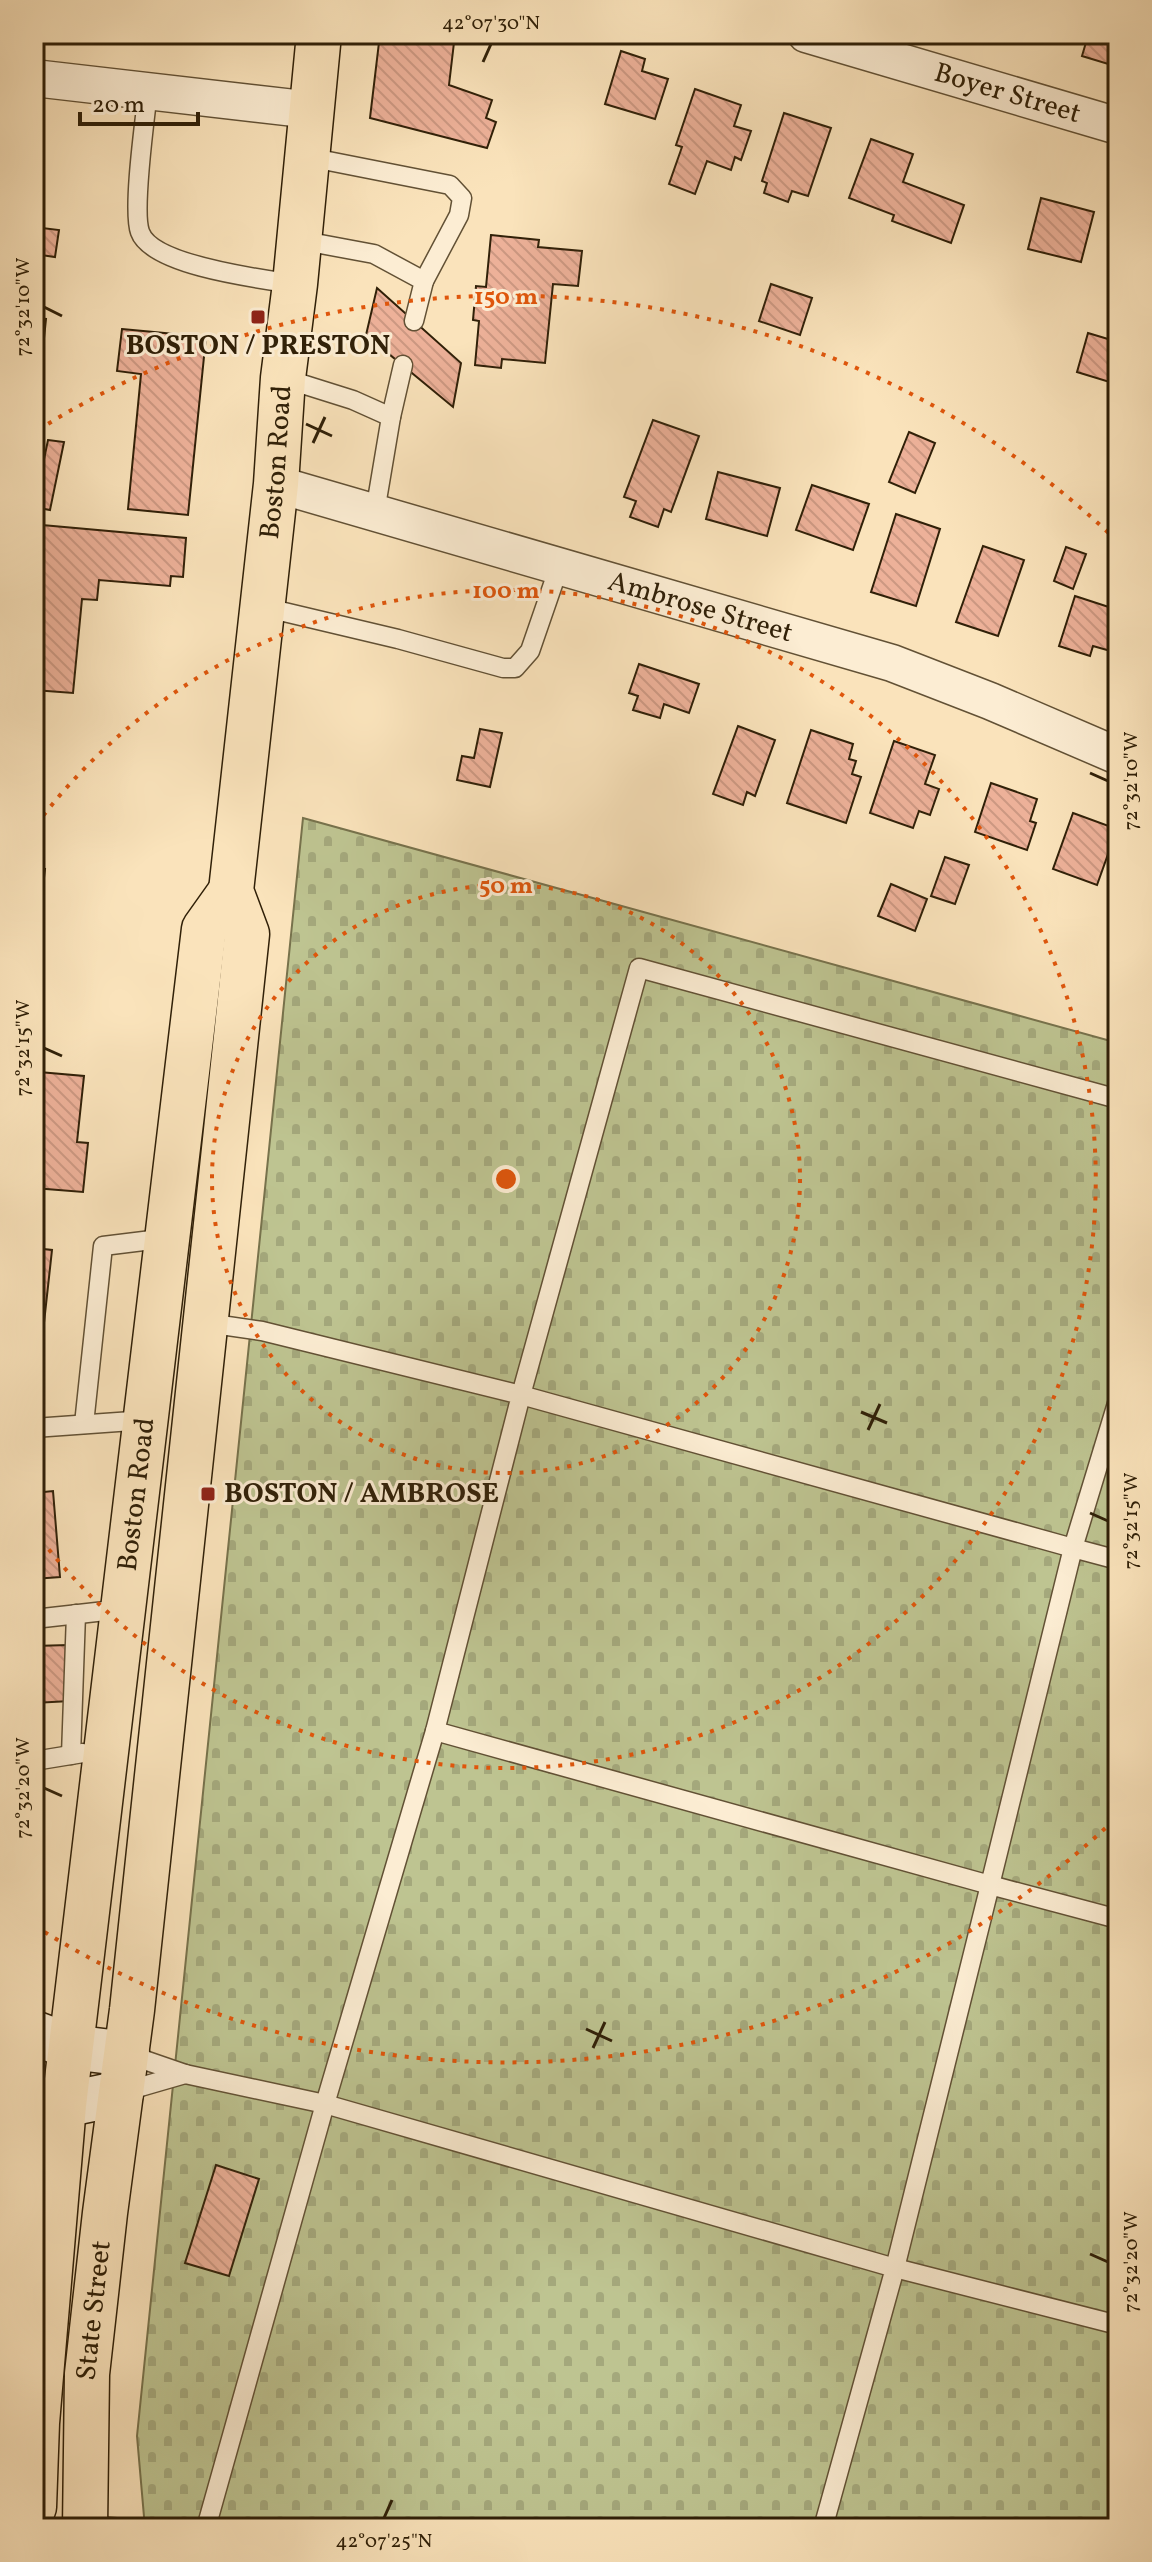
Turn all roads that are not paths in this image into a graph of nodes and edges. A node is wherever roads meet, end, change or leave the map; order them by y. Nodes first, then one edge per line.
1 (319, 34) edge
2 (806, 34) edge
3 (34, 78) edge
4 (148, 91) junction
5 (312, 110) junction
6 (1118, 126) edge
7 (308, 157) junction
8 (299, 240) junction
9 (424, 281) junction
10 (295, 284) junction
11 (414, 321) dead end
12 (403, 365) dead end
13 (283, 378) junction
14 (391, 417) junction
15 (276, 484) junction
16 (375, 512) junction
17 (559, 567) junction
18 (263, 607) junction
19 (1118, 756) edge
20 (231, 891) junction
21 (1118, 1099) edge
22 (168, 1238) junction
23 (207, 1323) junction
24 (521, 1395) junction
25 (1118, 1400) edge
26 (146, 1420) junction
27 (84, 1424) junction
28 (34, 1428) edge
29 (1073, 1548) junction
30 (1118, 1560) edge
31 (124, 1609) junction
32 (76, 1614) junction
33 (34, 1619) edge
34 (435, 1731) junction
35 (88, 1752) junction
36 (34, 1761) edge
37 (990, 1885) junction
38 (1118, 1919) edge
39 (52, 2040) edge
40 (124, 2073) junction
41 (185, 2074) junction
42 (325, 2104) junction
43 (49, 2105) edge
44 (895, 2268) junction
45 (1118, 2325) edge
46 (34, 2507) edge
47 (98, 2527) edge
48 (206, 2528) edge
49 (823, 2528) edge

1 - 5 main road, Boston Road
2 - 6 street, Boyer Street
3 - 4 street
4 - 5 street
4 - 10 lane
5 - 7 main road, Boston Road
7 - 8 main road, Boston Road
7 - 9 lane
8 - 9 lane
8 - 10 main road, Boston Road
9 - 11 lane
10 - 13 main road, Boston Road
12 - 14 lane
13 - 14 lane
13 - 15 main road, Boston Road
14 - 16 lane
15 - 16 street, Ambrose Street
15 - 18 main road, Boston Road
16 - 17 street, Ambrose Street
17 - 18 lane
17 - 19 street, Ambrose Street
18 - 20 main road, Boston Road
20 - 22 main road, Boston Road
20 - 23 main road, Boston Road
21 - 24 lane
22 - 26 main road, Boston Road
22 - 27 lane
23 - 24 lane
23 - 40 main road, Boston Road
24 - 29 lane
24 - 34 lane
25 - 29 lane
26 - 27 lane
26 - 31 main road, Boston Road
27 - 28 lane
29 - 30 lane
29 - 37 lane
31 - 32 lane
31 - 35 main road, Boston Road
32 - 33 lane
32 - 35 lane
34 - 37 lane
34 - 42 lane
35 - 36 lane
35 - 39 main road, Boston Road
37 - 38 lane
37 - 44 lane
39 - 40 main road
39 - 43 main road, Boston Road
40 - 41 lane
40 - 41 lane
40 - 43 main road
40 - 47 main road, State Street
41 - 42 lane
42 - 44 lane
42 - 48 lane
43 - 46 main road, State Street
44 - 45 lane
44 - 49 lane

